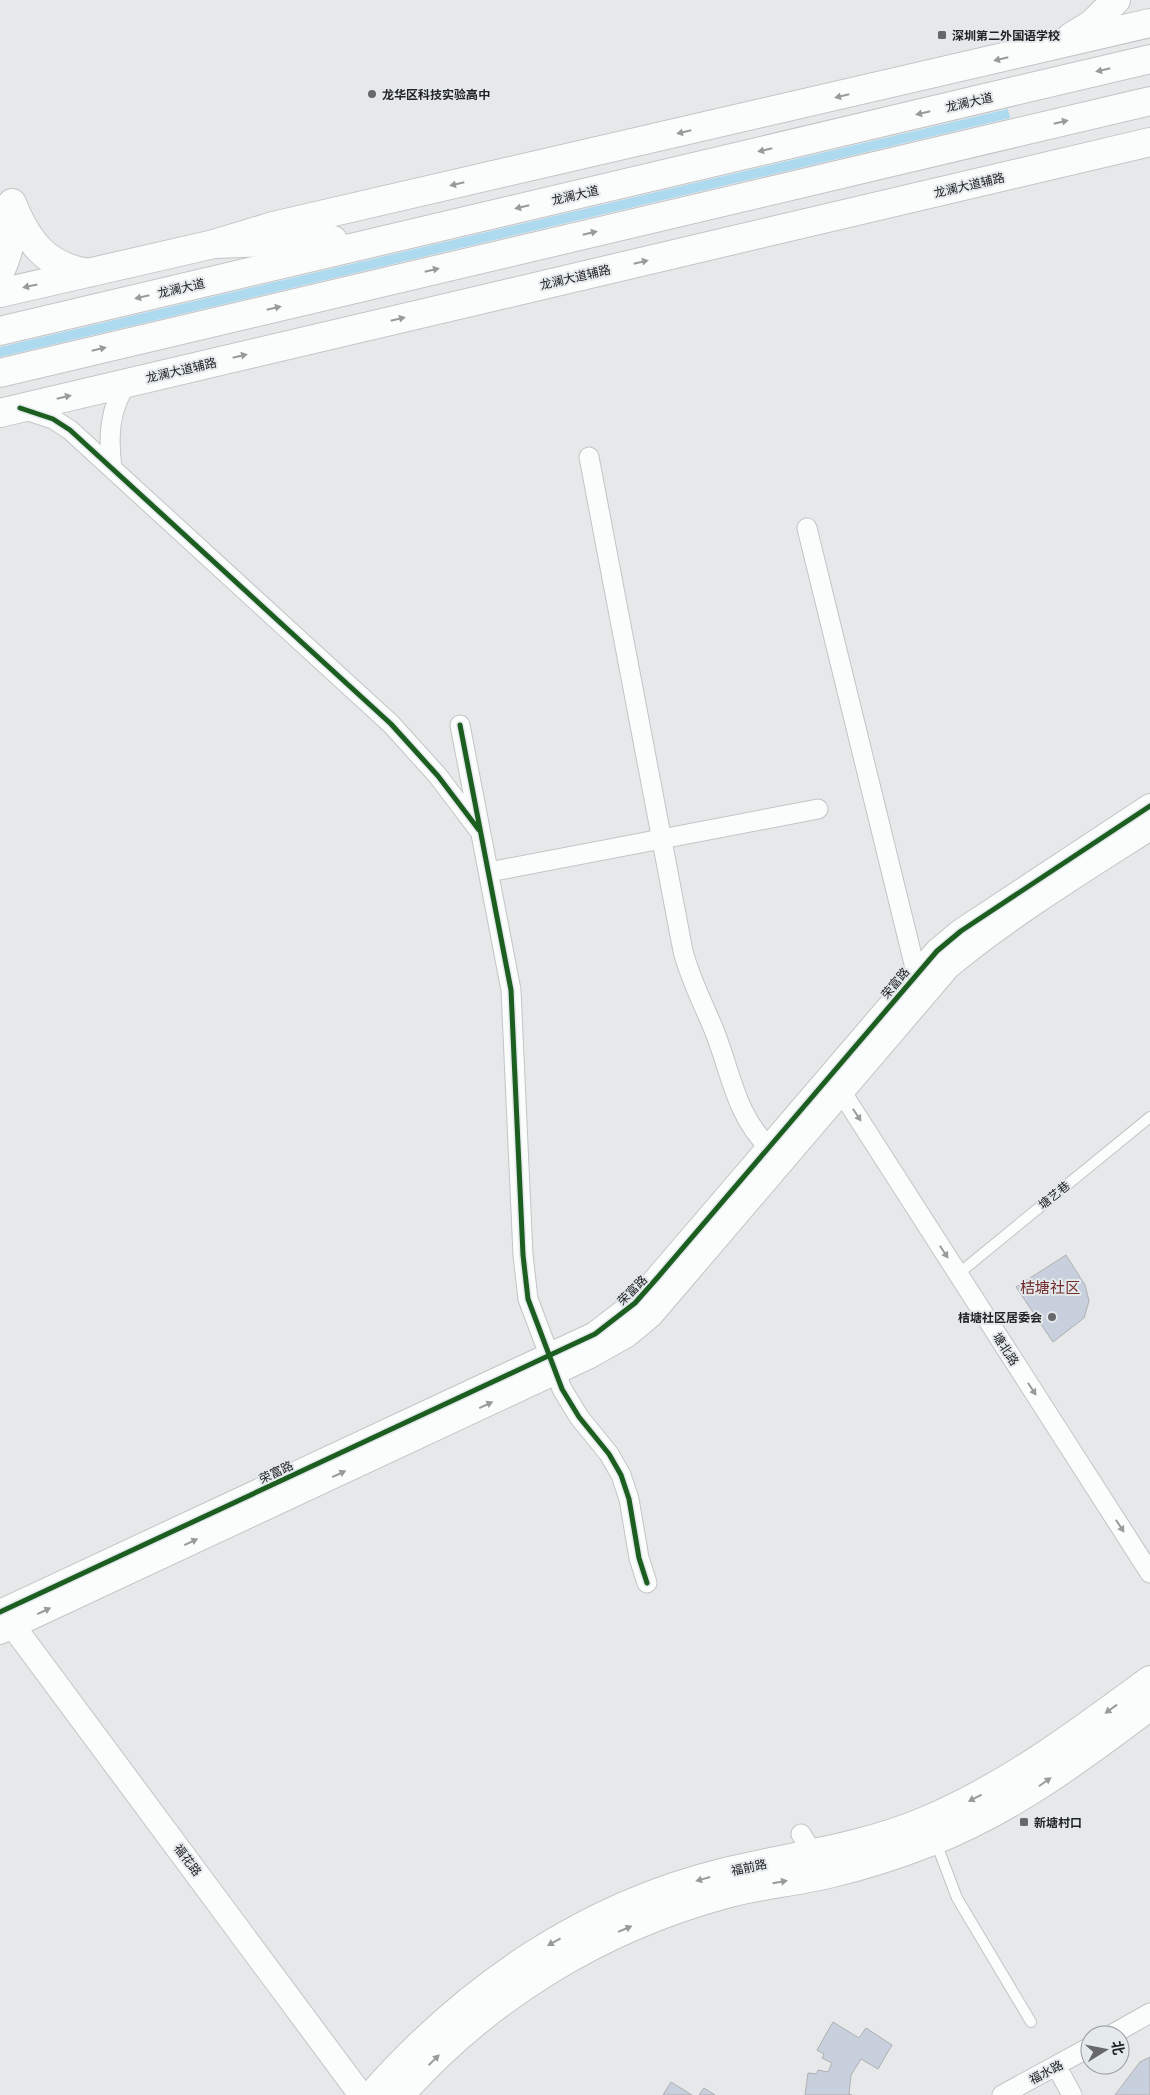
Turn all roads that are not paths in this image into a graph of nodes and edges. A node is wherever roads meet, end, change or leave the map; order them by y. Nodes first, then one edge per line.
1 (1116, 0) edge
2 (1150, 23) edge
3 (1042, 49) junction
4 (1150, 59) edge
5 (1150, 101) edge
6 (1150, 142) edge
7 (1105, 153) junction
8 (1150, 154) edge
9 (392, 238) junction
10 (214, 244) junction
11 (0, 272) edge
12 (89, 273) junction
13 (0, 293) edge
14 (0, 331) edge
15 (0, 372) edge
16 (127, 382) junction
17 (10, 410) edge
18 (589, 457) dead end
19 (112, 468) junction
20 (807, 528) dead end
21 (460, 725) dead end
22 (1150, 806) edge
23 (818, 809) dead end
24 (1150, 828) edge
25 (482, 834) junction
26 (661, 839) junction
27 (489, 872) junction
28 (916, 972) junction
29 (836, 1083) junction
30 (1150, 1117) edge
31 (769, 1147) junction
32 (958, 1274) junction
33 (552, 1364) junction
34 (1150, 1573) edge
35 (647, 1582) dead end
36 (4, 1623) edge
37 (1150, 1680) edge
38 (1150, 1706) edge
39 (935, 1840) junction
40 (814, 1854) junction
41 (1150, 2013) edge
42 (1031, 2022) dead end
43 (1129, 2025) edge
44 (1080, 2053) edge
45 (1057, 2067) junction
46 (361, 2095) edge
47 (372, 2095) edge
48 (400, 2095) edge
49 (1002, 2095) edge
50 (1072, 2095) edge

1 - 3 main road
2 - 3 main road
3 -> 10 main road
4 -> 9 main road, 龙澜大道
15 -> 5 main road
6 - 7 main road, 龙澜大道辅路
7 - 8 main road
16 -> 7 main road, 龙澜大道辅路
9 - 10 main road
9 -> 14 main road, 龙澜大道
10 - 12 main road
11 - 12 main road
12 -> 13 main road
17 -> 16 main road, 龙澜大道辅路
16 - 19 street
17 - 19 street
18 - 26 street
19 - 25 street
20 - 28 street
21 - 25 street
22 - 28 street, 荣富路
23 - 26 street
24 - 29 street, 荣富路
25 - 27 street
26 - 27 street
26 - 31 street
27 - 33 street
28 - 29 street, 荣富路
29 - 31 street, 荣富路
29 -> 32 street, 塘北路
29 - 33 street, 荣富路
30 - 32 lane, 塘艺巷
31 - 33 street, 荣富路
32 -> 34 street, 塘北路
33 - 35 street
33 - 36 street, 荣富路
36 - 46 street, 福花路
37 -> 40 main road, 福前路
39 -> 38 main road, 福前路
39 - 40 main road, 福前路
39 - 42 lane
40 -> 47 main road, 福前路
48 -> 40 main road, 福前路
41 - 43 street
44 - 45 street, 福水路
45 - 49 street, 福水路
45 - 50 street

